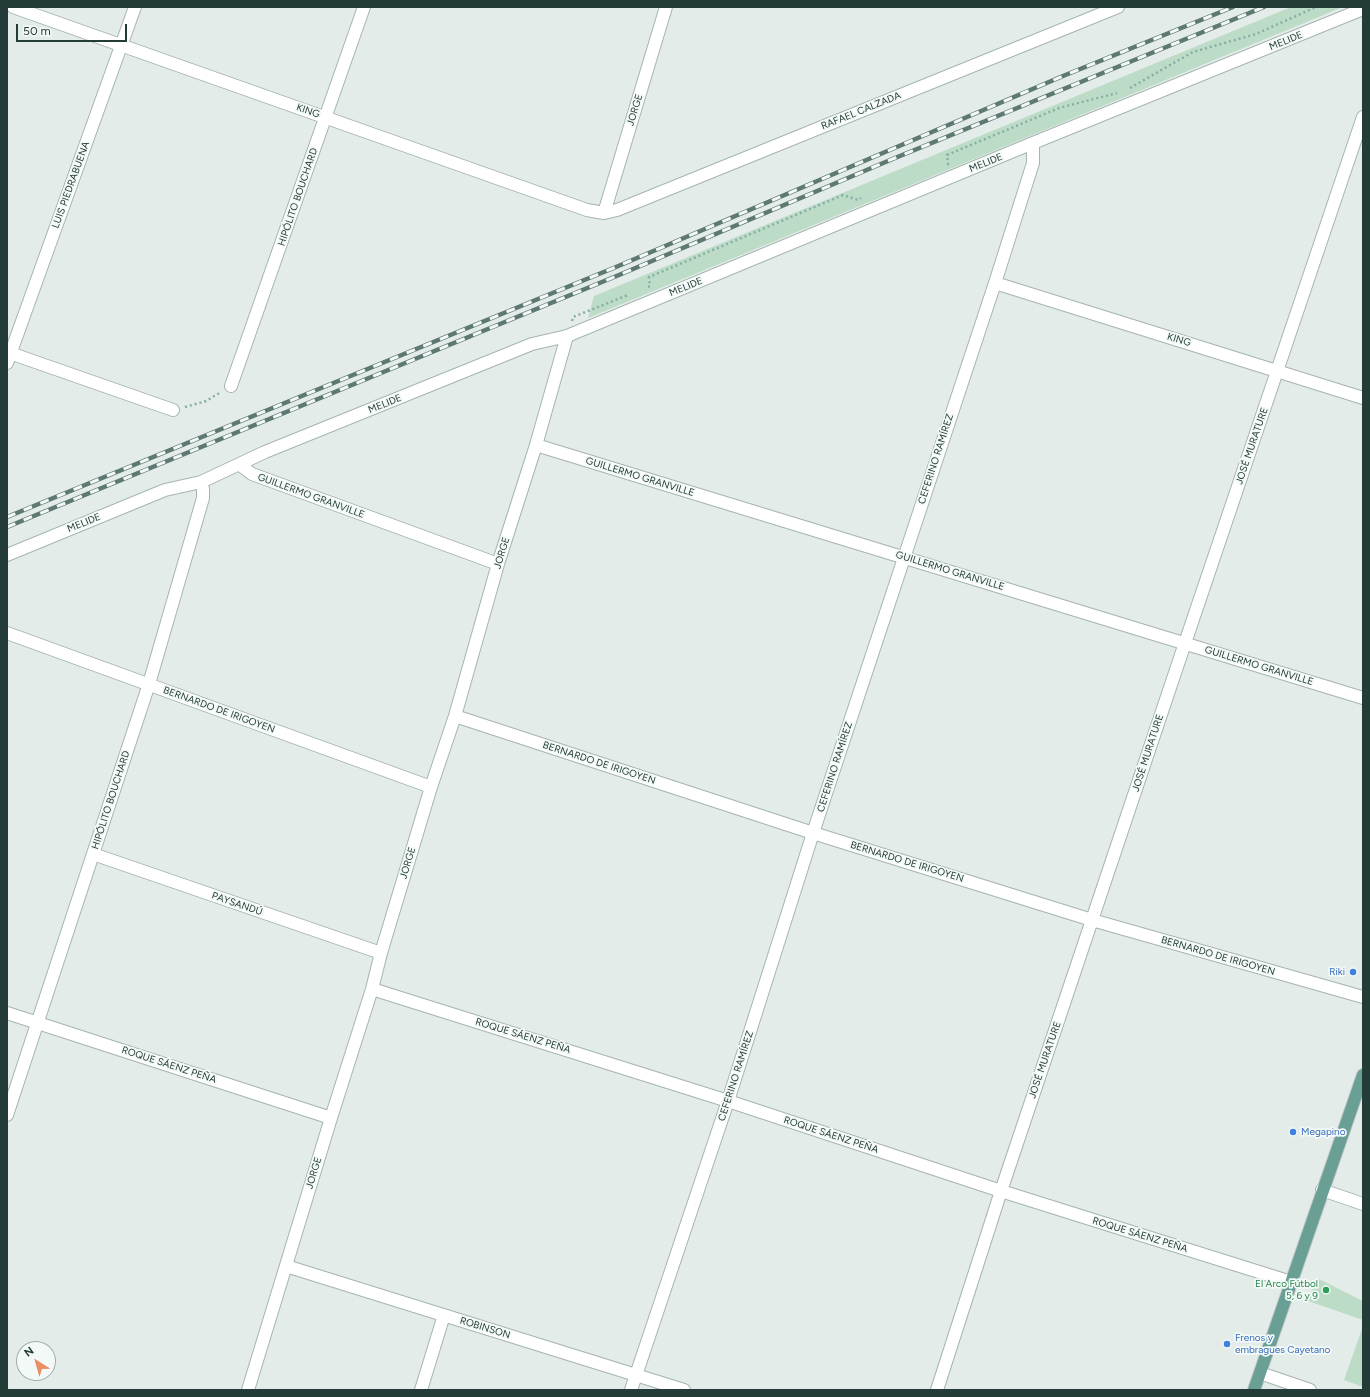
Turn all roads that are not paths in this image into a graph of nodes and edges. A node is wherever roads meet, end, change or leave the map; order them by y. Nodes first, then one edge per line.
1 (13, 7) edge
2 (135, 7) edge
3 (364, 7) edge
4 (666, 7) edge
5 (1118, 7) edge
6 (1363, 9) edge
7 (122, 45) junction
8 (326, 117) junction
9 (1363, 117) edge
10 (1033, 143) junction
11 (604, 213) junction
12 (995, 283) junction
13 (567, 336) junction
14 (8, 356) edge
15 (1278, 370) junction
16 (231, 386) road end
17 (1363, 398) edge
18 (173, 410) road end
19 (536, 445) junction
20 (240, 464) junction
21 (201, 482) junction
22 (7, 555) edge
23 (903, 557) junction
24 (498, 564) junction
25 (7, 634) edge
26 (1185, 643) junction
27 (149, 684) junction
28 (1363, 698) edge
29 (456, 716) junction
30 (431, 787) junction
31 (813, 833) junction
32 (93, 854) junction
33 (1092, 920) junction
34 (381, 953) junction
35 (372, 989) junction
36 (1363, 997) edge
37 (7, 1013) edge
38 (37, 1023) junction
39 (1363, 1075) edge
40 (728, 1101) junction
41 (7, 1116) edge
42 (331, 1118) junction
43 (1322, 1190) junction
44 (1001, 1192) junction
45 (1363, 1204) edge
46 (286, 1266) junction
47 (1291, 1282) junction
48 (444, 1315) junction
49 (1260, 1373) junction
50 (636, 1375) junction
51 (248, 1390) edge
52 (421, 1390) edge
53 (631, 1390) edge
54 (684, 1390) edge
55 (937, 1390) edge
56 (1254, 1390) edge
57 (1310, 1390) edge

1 - 7 street, KING
2 - 7 street, LUIS PIEDRABUENA
3 - 8 street, HIPÓLITO BOUCHARD
4 - 11 street, JORGE
5 - 11 street, RAFAEL CALZADA
6 - 10 street, MELIDE
7 - 8 street, KING
7 - 14 street, LUIS PIEDRABUENA
8 - 11 street, KING
8 - 16 street, HIPÓLITO BOUCHARD
9 - 15 street, JOSÉ MURATURE
10 - 12 street, CEFERINO RAMÍREZ
10 - 13 street, MELIDE
12 - 15 street, KING
12 - 23 street, CEFERINO RAMÍREZ
13 - 19 street, JORGE
13 - 20 street, MELIDE
14 - 18 street
15 - 17 street, KING
15 - 26 street, JOSÉ MURATURE
19 - 23 street, GUILLERMO GRANVILLE
19 - 24 street, JORGE
20 - 21 street, MELIDE
20 - 24 street, GUILLERMO GRANVILLE
21 - 22 street, MELIDE
21 - 27 street, HIPÓLITO BOUCHARD
23 - 26 street, GUILLERMO GRANVILLE
23 - 31 street, CEFERINO RAMÍREZ
24 - 29 street, JORGE
25 - 27 street, BERNARDO DE IRIGOYEN
26 - 28 street, GUILLERMO GRANVILLE
26 - 33 street, JOSÉ MURATURE
27 - 30 street, BERNARDO DE IRIGOYEN
27 - 32 street, HIPÓLITO BOUCHARD
29 - 30 street, JORGE
29 - 31 street, BERNARDO DE IRIGOYEN
30 - 34 street, JORGE
31 - 33 street, BERNARDO DE IRIGOYEN
31 - 40 street, CEFERINO RAMÍREZ
32 - 34 street, PAYSANDÚ
32 - 38 street, HIPÓLITO BOUCHARD
33 - 36 street, BERNARDO DE IRIGOYEN
33 - 44 street, JOSÉ MURATURE
34 - 35 street, JORGE
35 - 40 street, ROQUE SÁENZ PEÑA
35 - 42 street, JORGE
37 - 38 street, ROQUE SÁENZ PEÑA
38 - 41 street, HIPÓLITO BOUCHARD
38 - 42 street, ROQUE SÁENZ PEÑA
39 - 43 main road
40 - 44 street, ROQUE SÁENZ PEÑA
40 - 50 street, CEFERINO RAMÍREZ
42 - 46 street, JORGE
43 - 45 street
43 - 47 main road
44 - 47 street, ROQUE SÁENZ PEÑA
44 - 55 street, JOSÉ MURATURE
46 - 48 street, ROBINSON
46 - 51 street, JORGE
47 - 49 main road
48 - 50 street, ROBINSON
48 - 52 street
49 - 56 main road
49 - 57 street
50 - 53 street, CEFERINO RAMÍREZ
50 - 54 street, ROBINSON

